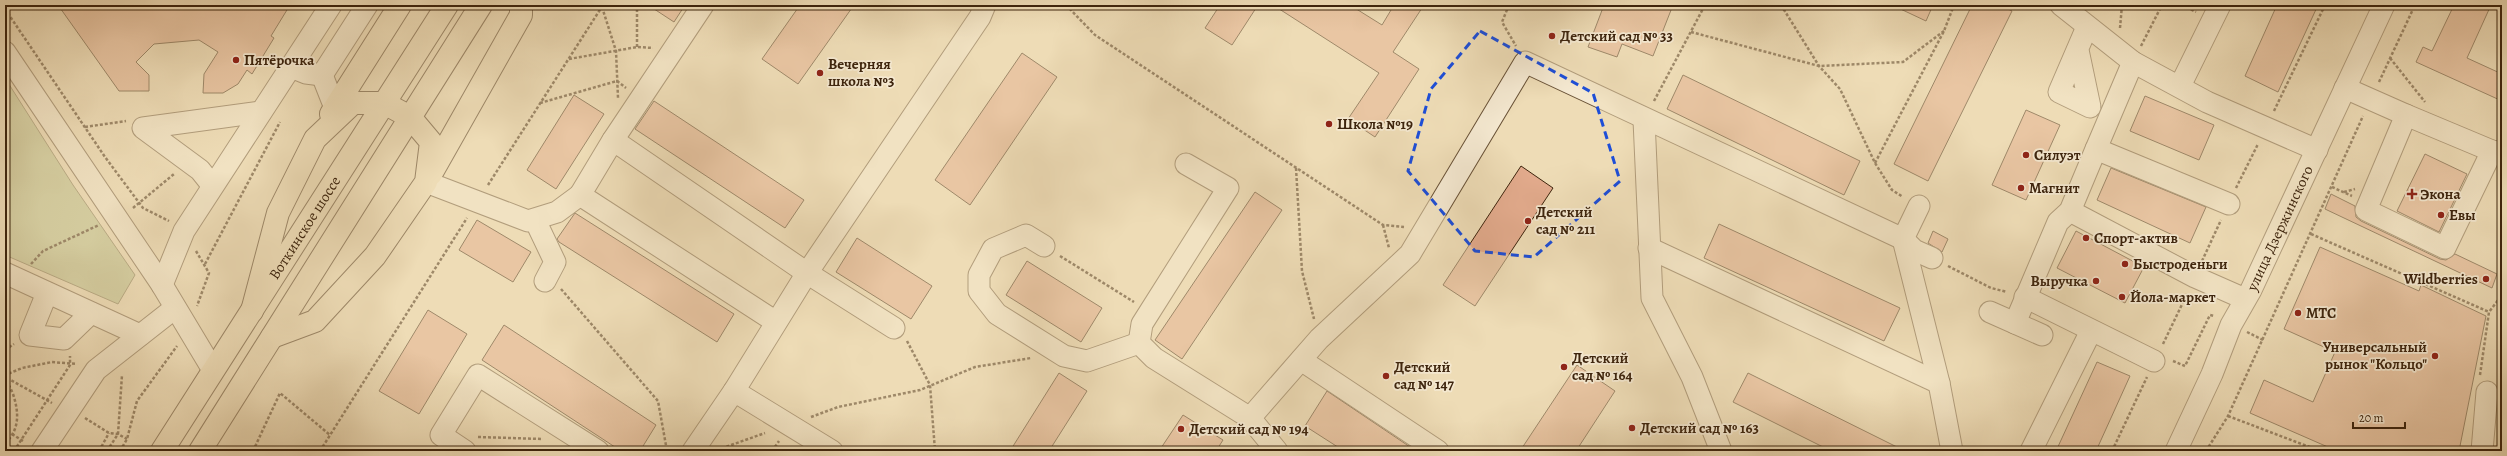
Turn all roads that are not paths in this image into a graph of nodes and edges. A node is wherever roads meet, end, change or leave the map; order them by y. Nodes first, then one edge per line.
1 (331, 5) edge
2 (366, 5) edge
3 (400, 5) edge
4 (447, 5) edge
5 (482, 5) edge
6 (522, 5) edge
7 (703, 5) edge
8 (985, 5) edge
9 (2061, 5) edge
10 (2220, 5) edge
11 (2384, 5) edge
12 (2087, 27) junction
13 (2078, 50) dead end
14 (5, 52) edge
15 (2133, 62) junction
16 (291, 67) junction
17 (322, 75) junction
18 (2180, 86) junction
19 (2345, 88) junction
20 (384, 103) junction
21 (335, 108) junction
22 (261, 112) junction
23 (2406, 115) junction
24 (410, 117) junction
25 (1644, 120) junction
26 (616, 136) junction
27 (315, 139) junction
28 (2096, 149) junction
29 (2317, 150) junction
30 (2497, 152) edge
31 (1186, 164) dead end
32 (426, 182) junction
33 (212, 185) junction
34 (580, 195) junction
35 (2229, 204) road end
36 (1919, 206) road end
37 (2070, 211) junction
38 (535, 220) junction
39 (1903, 239) junction
40 (1044, 246) road end
41 (1649, 248) junction
42 (1932, 258) road end
43 (5, 273) edge
44 (807, 273) junction
45 (546, 280) road end
46 (162, 285) junction
47 (47, 293) junction
48 (2025, 297) junction
49 (2245, 299) junction
50 (175, 308) junction
51 (252, 311) junction
52 (1990, 312) dead end
53 (91, 313) junction
54 (776, 322) junction
55 (2015, 323) junction
56 (894, 328) road end
57 (2091, 331) junction
58 (140, 335) junction
59 (2042, 335) dead end
60 (272, 336) junction
61 (1139, 342) junction
62 (1301, 360) junction
63 (2154, 361) road end
64 (214, 370) junction
65 (1939, 383) junction
66 (734, 391) junction
67 (2487, 392) dead end
68 (1250, 418) junction
69 (468, 444) edge
70 (1719, 445) edge
71 (42, 451) edge
72 (162, 451) edge
73 (200, 451) edge
74 (598, 451) edge
75 (693, 451) edge
76 (832, 451) edge
77 (1277, 451) edge
78 (1438, 451) edge
79 (1739, 451) edge
80 (1952, 451) edge
81 (2031, 451) edge
82 (2176, 451) edge
83 (2482, 451) edge

1 - 16 street
2 - 17 street
3 - 21 main road
4 - 20 main road, Воткинское шоссе
5 - 24 main road, Воткинское шоссе
6 - 32 main road
7 - 26 street
8 - 44 street
9 - 12 street
10 - 18 street
11 - 19 street, улица Дзержинского
12 - 13 street
12 - 15 street
14 - 46 street
15 - 18 street
15 - 28 street
16 - 17 street
16 - 22 street
17 - 21 street
18 - 29 street
19 - 23 street
19 - 29 street, улица Дзержинского
20 - 24 main road
20 - 27 main road
20 - 51 main road, Воткинское шоссе
21 - 27 main road
22 - 33 street
22 - 33 street
23 - 30 street
23 - 30 street
24 - 32 main road
24 - 60 main road, Воткинское шоссе
25 - 39 street
25 - 41 street
25 - 62 street
26 - 34 street
26 - 44 street
27 - 51 main road
28 - 35 street
28 - 37 street
29 - 49 street, улица Дзержинского
31 - 61 street
32 - 38 street
32 - 60 main road
33 - 46 street
34 - 38 street
34 - 54 street
36 - 39 street
37 - 48 street
37 - 49 street
38 - 45 street
39 - 42 street
39 - 65 street
40 - 61 street
41 - 65 street
41 - 70 street
43 - 47 street
44 - 54 street
44 - 56 street
46 - 50 street
47 - 53 street
47 - 53 street
48 - 55 street
48 - 57 street
49 - 82 street, улица Дзержинского
50 - 58 street
50 - 64 street
51 - 64 main road, Воткинское шоссе
52 - 55 street
53 - 58 street
54 - 66 street
55 - 59 street
57 - 63 street
57 - 81 street
58 - 71 street
60 - 73 main road, Воткинское шоссе
61 - 68 street
62 - 68 street
62 - 78 street
64 - 72 main road, Воткинское шоссе
65 - 80 street
66 - 75 street
66 - 76 street
67 - 83 street
68 - 77 street
69 - 74 street
70 - 79 street

